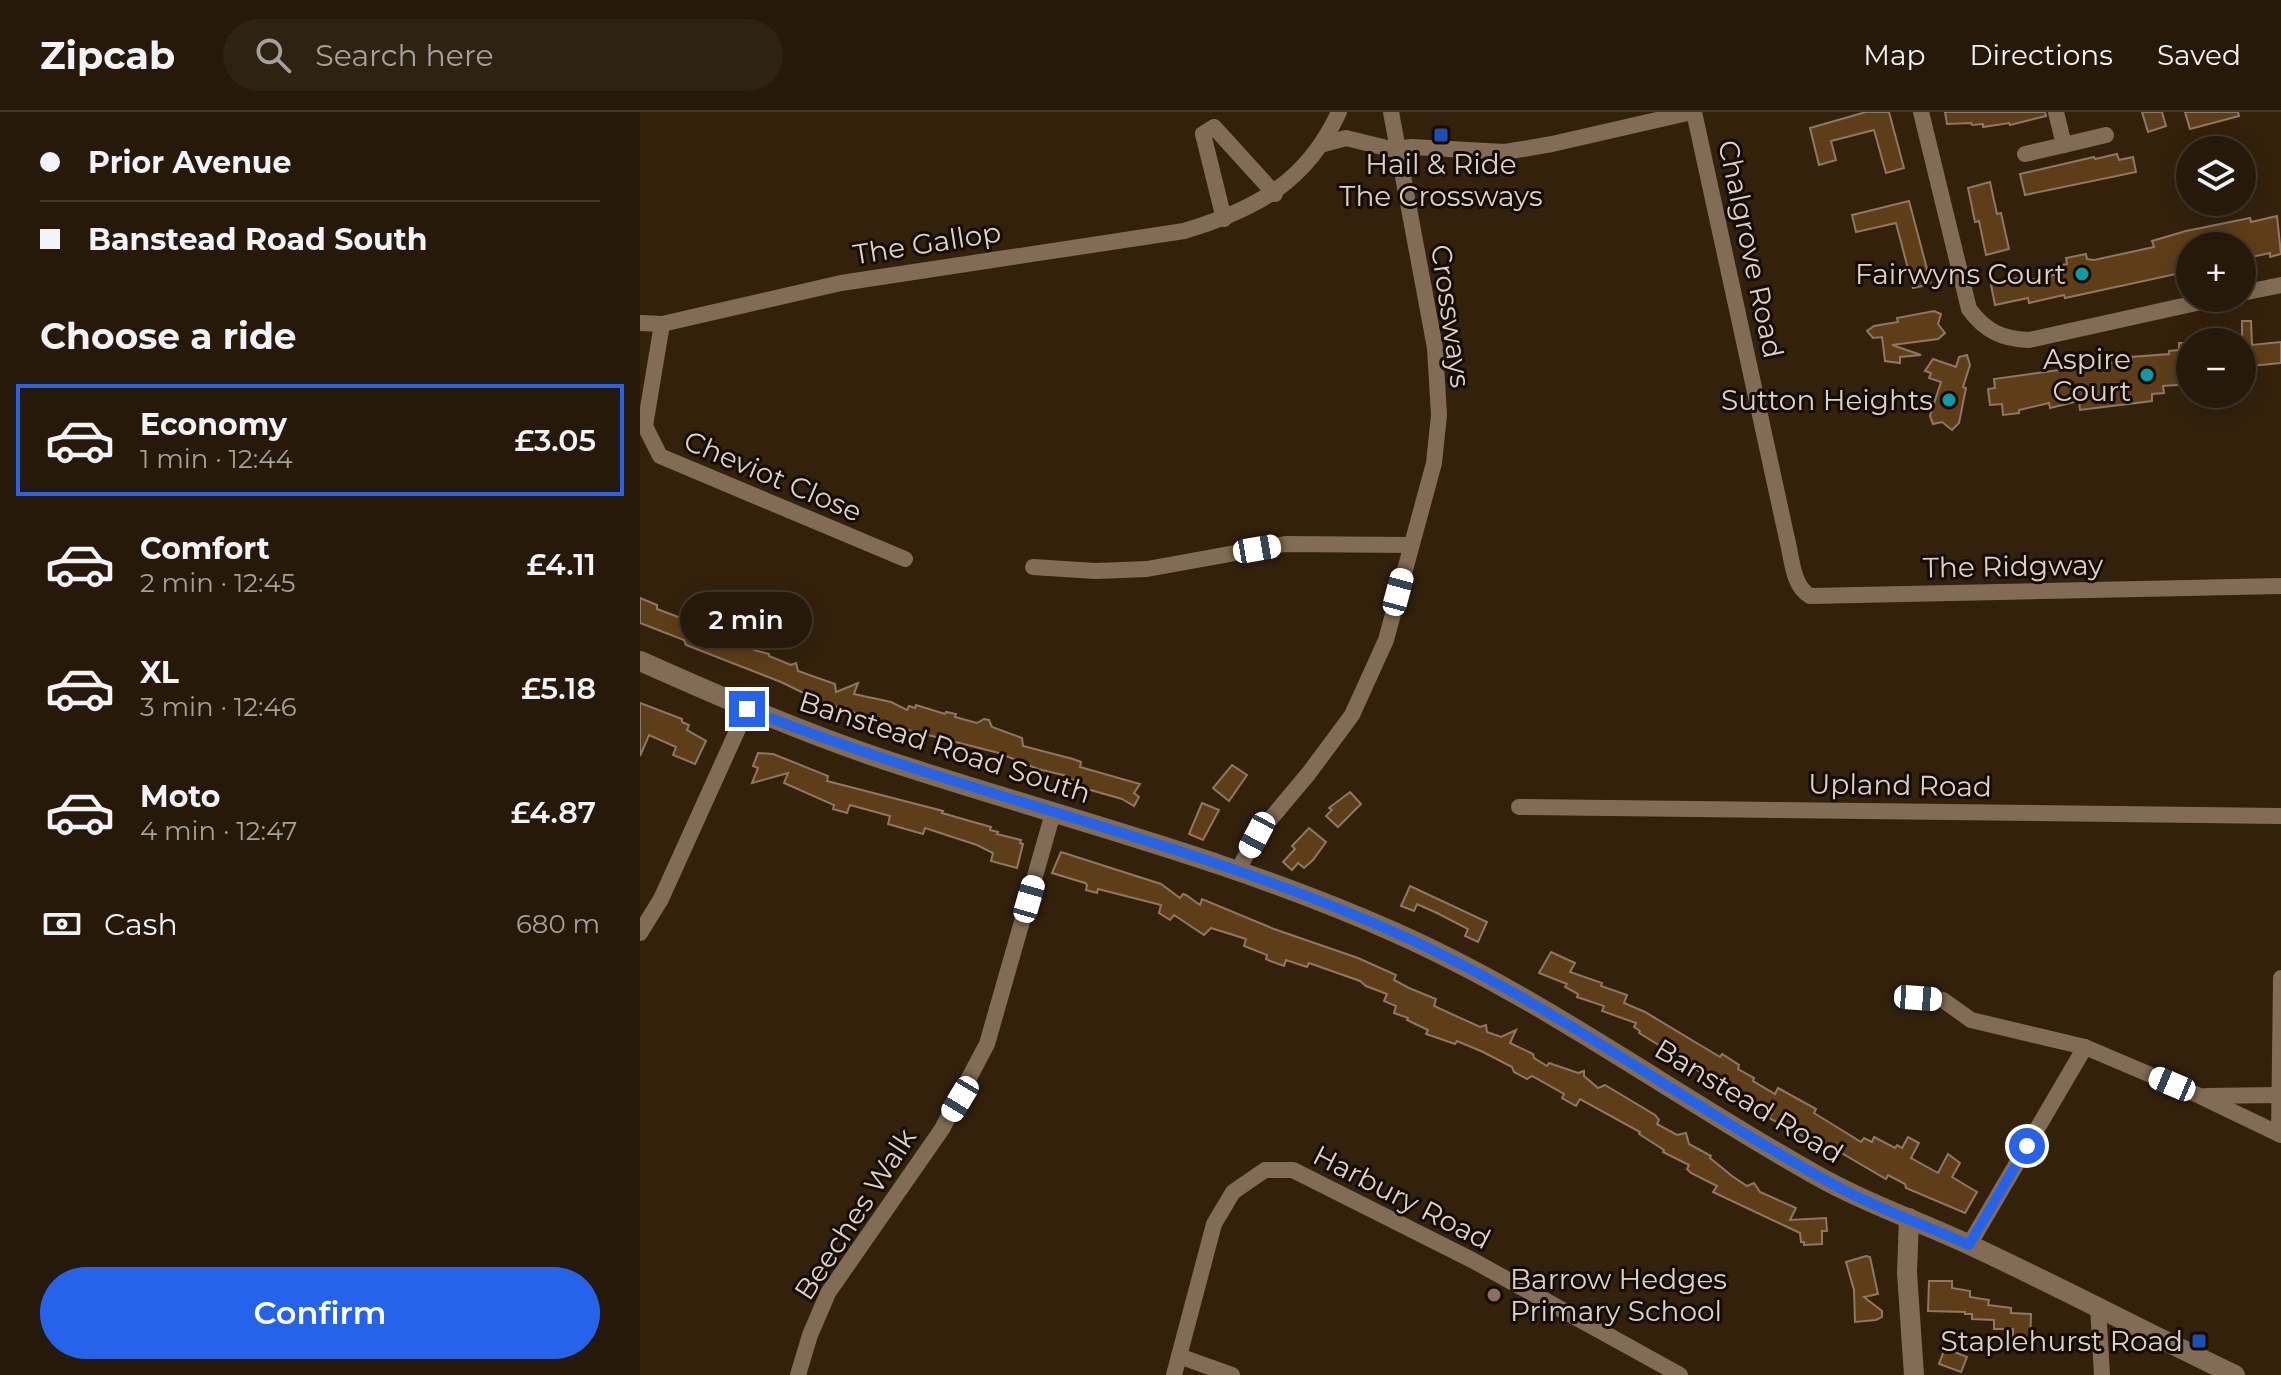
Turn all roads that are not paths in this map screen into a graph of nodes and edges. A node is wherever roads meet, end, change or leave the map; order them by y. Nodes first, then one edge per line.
1 (1339, 112) edge
2 (1391, 112) edge
3 (1693, 112) edge
4 (1921, 112) edge
5 (2056, 112) edge
6 (2106, 135) dead end
7 (1324, 144) junction
8 (2064, 145) junction
9 (1398, 148) junction
10 (2025, 154) dead end
11 (1275, 194) junction
12 (1224, 219) junction
13 (2281, 285) edge
14 (2256, 290) edge
15 (2176, 308) edge
16 (640, 323) edge
17 (662, 324) junction
18 (1787, 539) joint
19 (1411, 545) junction
20 (905, 559) dead end
21 (1033, 567) dead end
22 (2281, 586) edge
23 (640, 661) edge
24 (747, 709) junction
25 (1519, 807) dead end
26 (1053, 813) junction
27 (2281, 816) edge
28 (1237, 872) junction
29 (640, 933) edge
30 (2281, 978) edge
31 (1918, 998) dead end
32 (2281, 1046) edge
33 (2085, 1047) junction
34 (2279, 1095) junction
35 (2200, 1096) junction
36 (2280, 1134) edge
37 (1909, 1218) junction
38 (1969, 1245) junction
39 (2098, 1306) junction
40 (1179, 1356) junction
41 (798, 1375) edge
42 (1174, 1375) edge
43 (1232, 1375) edge
44 (1680, 1375) edge
45 (1914, 1375) edge
46 (2102, 1375) edge
47 (2235, 1375) edge

1 - 7 street, The Gallop
2 - 9 street, Crossways
3 - 9 street
3 - 18 street, Chalgrove Road
4 - 15 street
5 - 8 street
6 - 8 street
7 - 9 street
7 - 11 street, The Gallop
8 - 10 street
9 - 19 street, Crossways
11 - 12 street, The Gallop
11 - 12 street
12 - 17 street, The Gallop
13 - 14 street
16 - 17 street, The Gallop
17 - 20 street, Cheviot Close
18 - 22 street, The Ridgway
19 - 21 street
19 - 28 street, Crossways
23 - 24 street, Banstead Road South
24 - 26 street, Banstead Road South
24 - 29 street
25 - 27 street, Upland Road
26 - 28 street, Banstead Road South
26 - 41 street, Beeches Walk
28 - 37 street, Banstead Road
30 - 32 street
31 - 33 street
32 - 34 street
33 - 35 street
33 - 38 street
34 - 35 street
34 - 36 street
35 - 36 street
37 - 38 street, Banstead Road
37 - 45 street
38 - 39 street, Banstead Road
39 - 46 street
39 - 47 street, Banstead Road
40 - 42 street
40 - 43 street
40 - 44 street, Harbury Road

